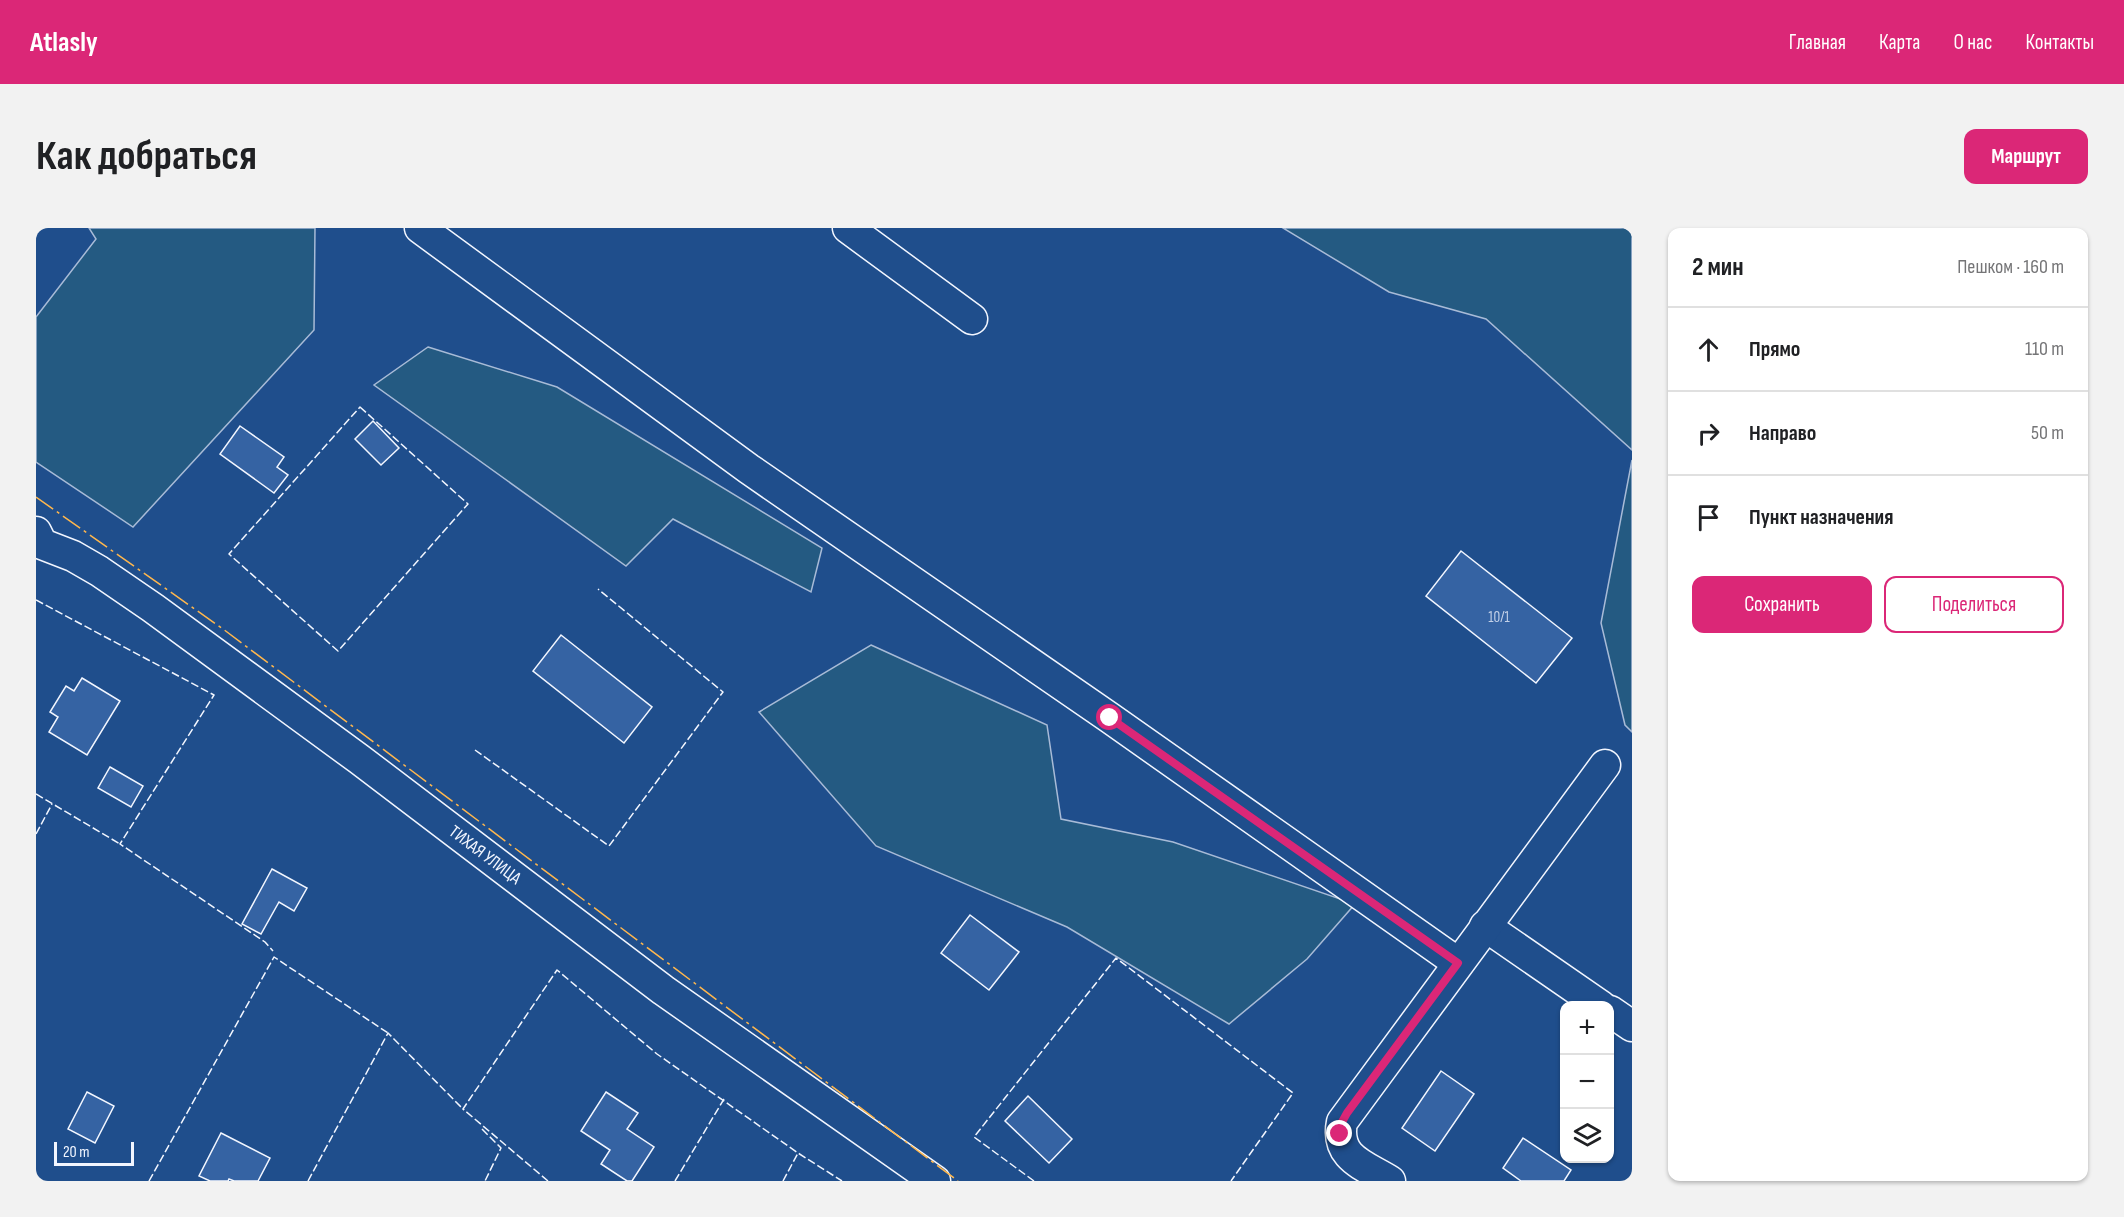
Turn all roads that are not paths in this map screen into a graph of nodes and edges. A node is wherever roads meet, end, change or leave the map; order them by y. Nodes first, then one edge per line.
1 (420, 228) edge
2 (848, 228) edge
3 (972, 318) dead end
4 (38, 540) edge
5 (1605, 765) dead end
6 (1485, 926) junction
7 (1458, 963) junction
8 (1595, 1001) edge
9 (1614, 1014) edge
10 (1632, 1026) edge
11 (935, 1181) edge
12 (1390, 1181) edge

1 - 7 street
2 - 3 street
4 - 11 street, ТИХАЯ УЛИЦА
5 - 6 street
6 - 7 street
6 - 8 street
7 - 12 street
9 - 10 street

